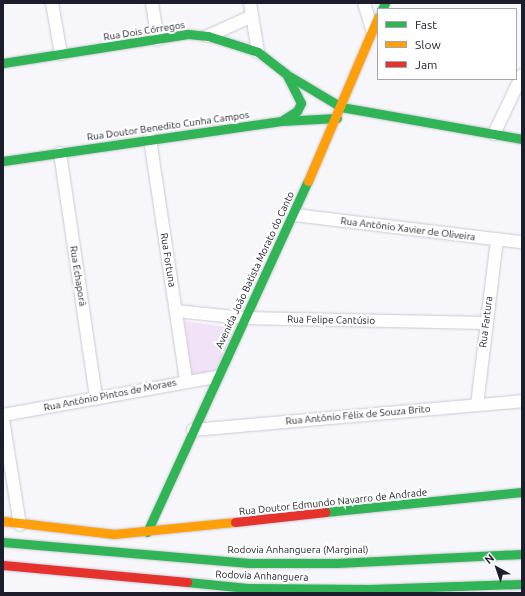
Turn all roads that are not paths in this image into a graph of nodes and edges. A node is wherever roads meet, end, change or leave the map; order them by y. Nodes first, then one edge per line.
1 (52, 3) edge
2 (152, 3) edge
3 (250, 3) edge
4 (364, 3) edge
5 (252, 16) junction
6 (377, 19) edge
7 (372, 29) junction
8 (208, 36) junction
9 (158, 40) junction
10 (258, 52) junction
11 (61, 54) junction
12 (3, 63) edge
13 (286, 74) junction
14 (522, 75) edge
15 (320, 94) junction
16 (301, 103) junction
17 (341, 107) junction
18 (337, 118) junction
19 (311, 119) junction
20 (281, 121) junction
21 (494, 134) junction
22 (150, 139) junction
23 (522, 139) edge
24 (60, 153) junction
25 (3, 161) edge
26 (294, 215) junction
27 (497, 240) junction
28 (522, 242) edge
29 (176, 310) junction
30 (244, 318) junction
31 (486, 323) junction
32 (217, 377) junction
33 (186, 381) junction
34 (96, 398) junction
35 (522, 401) edge
36 (476, 405) junction
37 (3, 415) edge
38 (3, 419) edge
39 (193, 430) junction
40 (522, 492) edge
41 (3, 522) edge
42 (20, 525) junction
43 (147, 532) junction
44 (3, 542) edge
45 (522, 554) edge
46 (3, 565) edge
47 (522, 584) edge

1 - 11 street
2 - 9 street
3 - 5 street
4 - 7 street
5 - 8 street
5 - 10 street
6 - 7 main road, Avenida João Batista Morato do Canto
7 - 17 main road, Avenida João Batista Morato do Canto
8 - 9 main road, Rua Dois Córregos
8 - 10 main road, Rua Dois Córregos
9 - 11 main road, Rua Dois Córregos
10 - 13 main road, Rua Dois Córregos
11 - 12 main road, Rua Dois Córregos
13 - 15 main road, Rua Dois Córregos
13 - 16 main road
14 - 21 street
15 - 16 main road
15 - 17 main road, Rua Dois Córregos
16 - 19 main road
16 - 20 main road
17 - 18 main road, Avenida João Batista Morato do Canto
17 - 21 main road
18 - 19 main road, Rua Doutor Benedito Cunha Campos
18 - 26 main road, Avenida João Batista Morato do Canto
19 - 20 main road, Rua Doutor Benedito Cunha Campos
20 - 22 main road, Rua Doutor Benedito Cunha Campos
21 - 23 main road
22 - 24 main road, Rua Doutor Benedito Cunha Campos
22 - 29 street, Rua Fortuna
24 - 25 main road, Rua Doutor Benedito Cunha Campos
24 - 34 street, Rua Echaporã
26 - 27 street, Rua Antônio Xavier de Oliveira
26 - 30 main road, Avenida João Batista Morato do Canto
27 - 28 street, Rua Antônio Xavier de Oliveira
27 - 31 street, Rua Fartura
29 - 30 street, Rua Felipe Cantúsio
29 - 33 street, Rua Fortuna
30 - 31 street, Rua Felipe Cantúsio
30 - 32 main road, Avenida João Batista Morato do Canto
31 - 36 street, Rua Fartura
32 - 33 street, Rua Antônio Pintos de Moraes
32 - 39 main road, Avenida João Batista Morato do Canto
33 - 34 street, Rua Antônio Pintos de Moraes
34 - 37 street, Rua Antônio Pintos de Moraes
35 - 36 street, Rua Antônio Félix de Souza Brito
36 - 39 street, Rua Antônio Félix de Souza Brito
38 - 42 street
39 - 43 main road, Avenida João Batista Morato do Canto
40 - 43 main road, Rua Doutor Edmundo Navarro de Andrade
41 - 42 main road, Rua Doutor Edmundo Navarro de Andrade
42 - 43 main road, Rua Doutor Edmundo Navarro de Andrade
44 - 45 main road, Rodovia Anhanguera (Marginal)
46 - 47 main road, Rodovia Anhanguera

